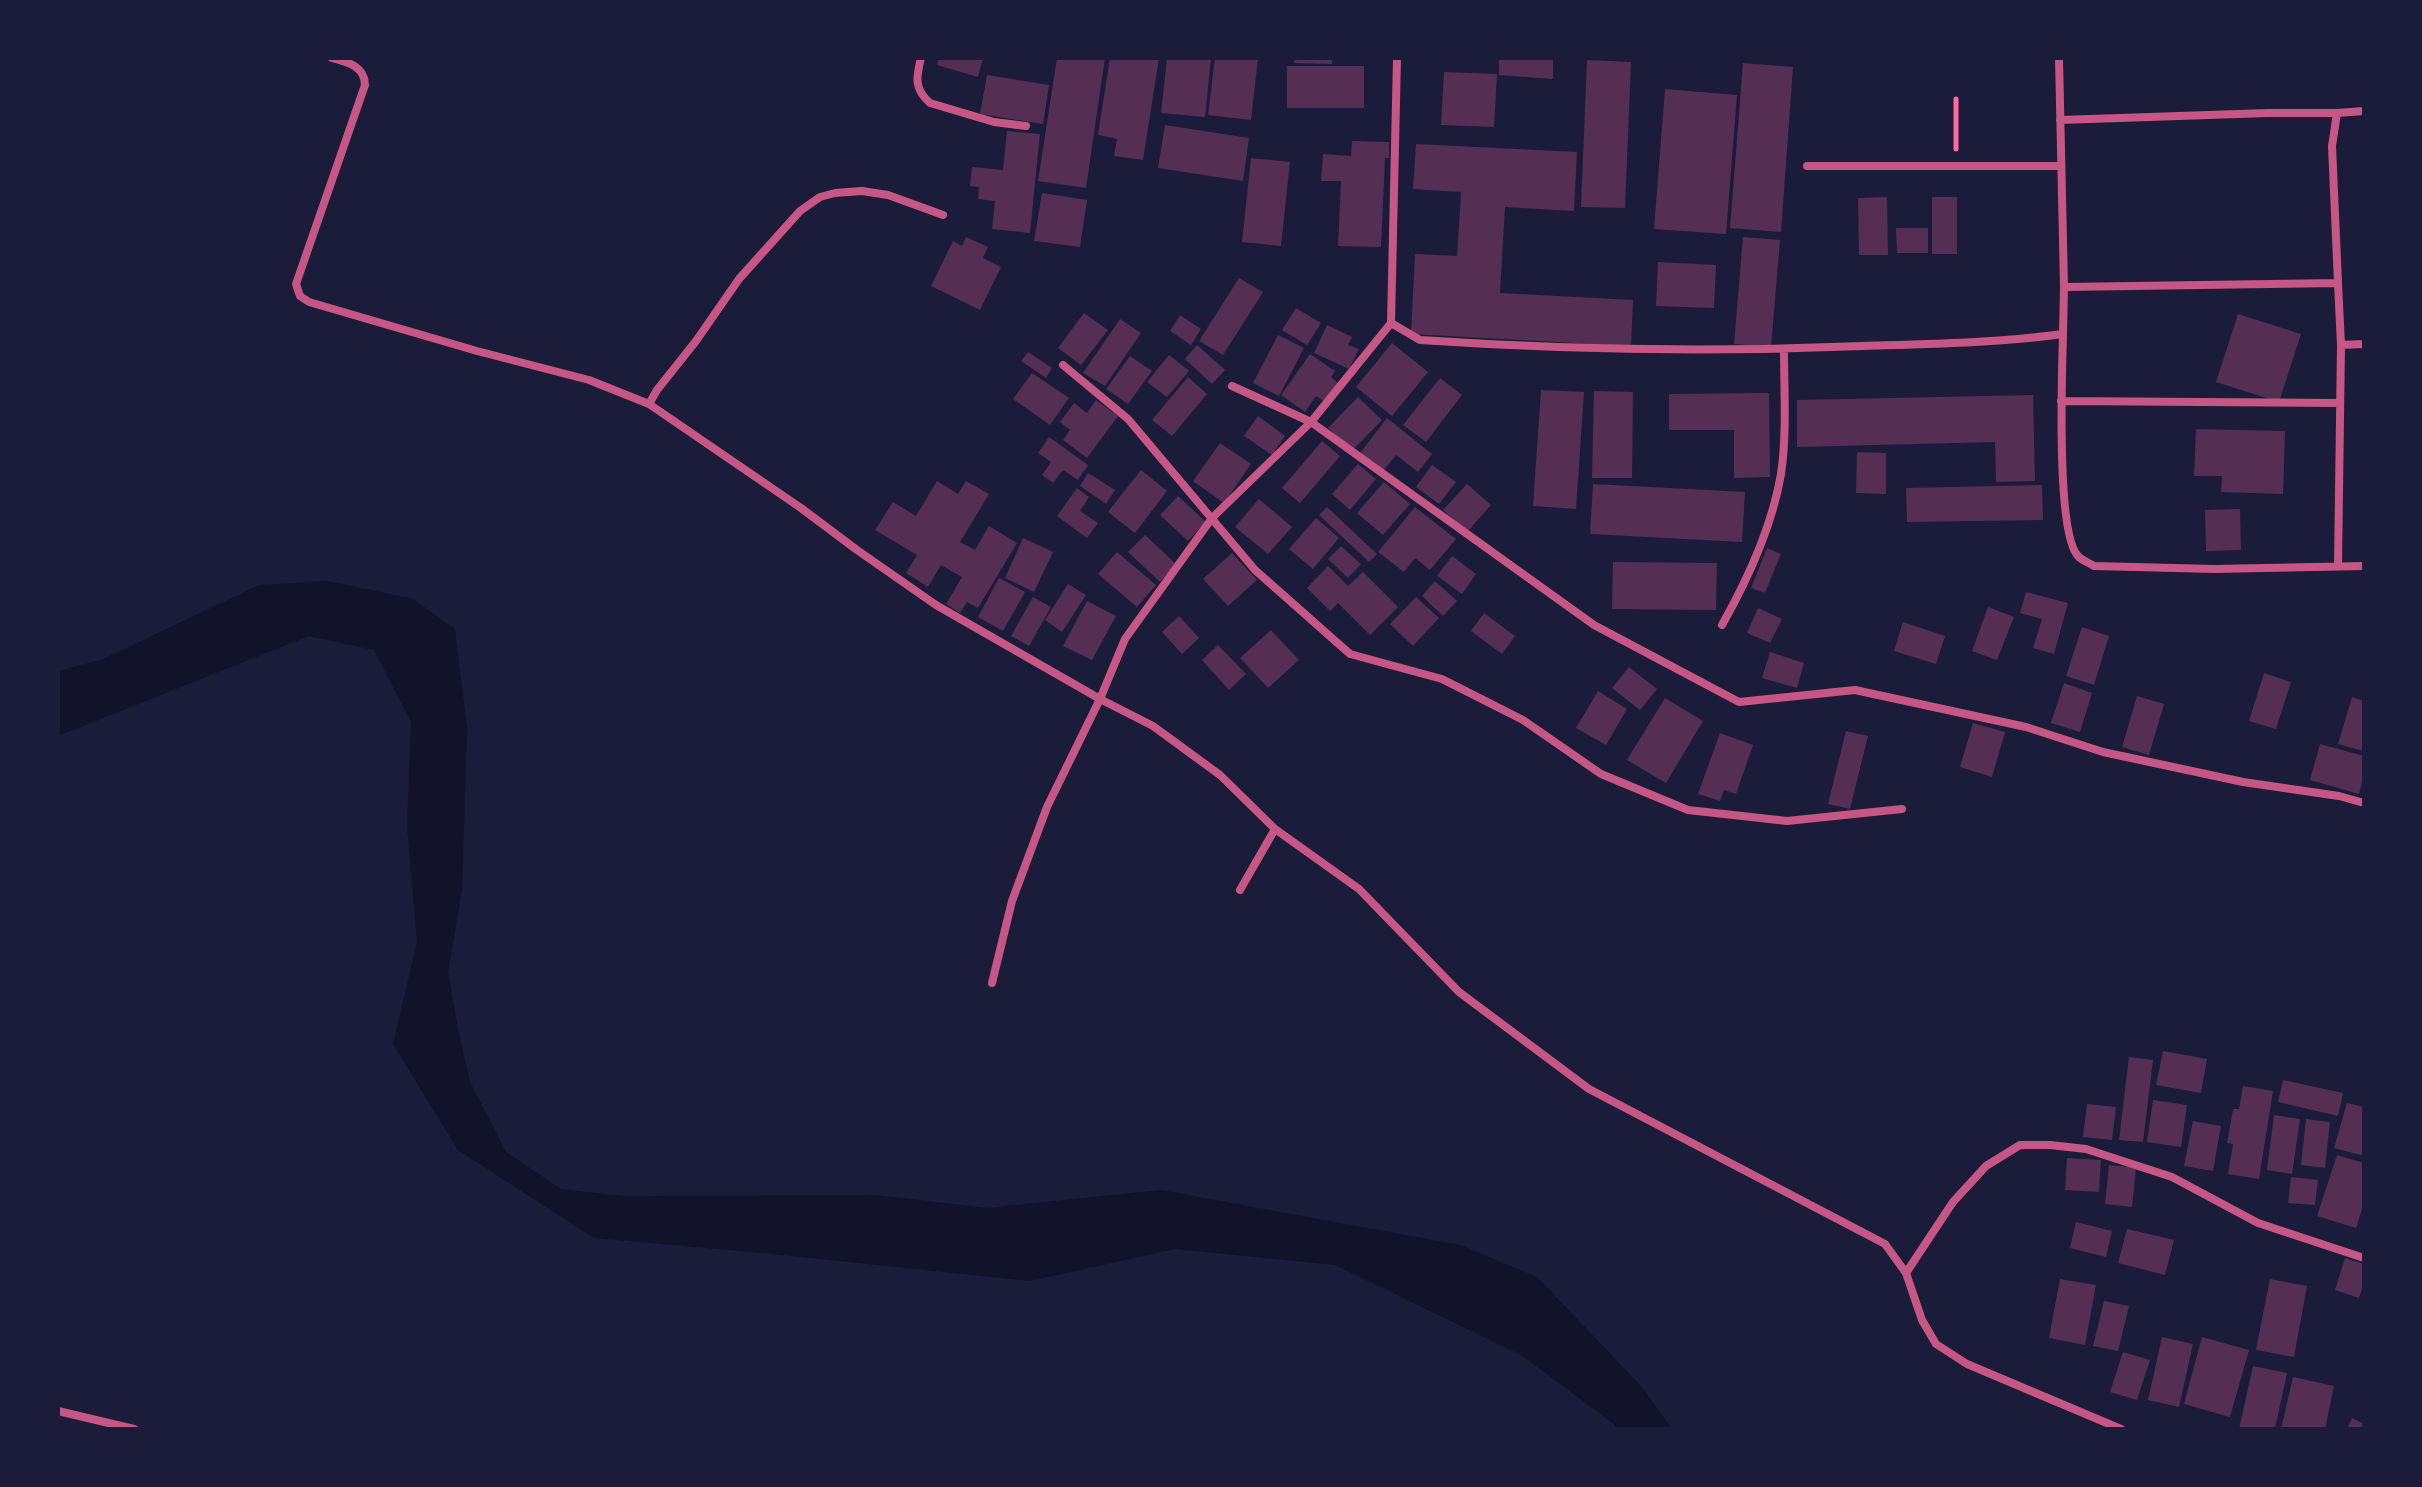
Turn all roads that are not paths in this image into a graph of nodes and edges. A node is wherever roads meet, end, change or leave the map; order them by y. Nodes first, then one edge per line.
1 (332, 58) edge
2 (921, 58) edge
3 (1397, 58) edge
4 (2059, 58) edge
5 (2364, 111) edge
6 (2337, 113) junction
7 (2060, 120) junction
8 (1026, 126) dead end
9 (1807, 166) dead end
10 (2060, 166) junction
11 (943, 215) dead end
12 (2338, 283) junction
13 (2064, 287) junction
14 (1391, 323) junction
15 (2063, 334) junction
16 (2364, 344) edge
17 (2341, 345) junction
18 (1784, 349) junction
19 (1063, 365) dead end
20 (1232, 386) dead end
21 (2061, 401) junction
22 (2340, 403) junction
23 (649, 404) junction
24 (1311, 422) junction
25 (1212, 518) junction
26 (2338, 566) junction
27 (2364, 566) edge
28 (1722, 625) dead end
29 (1100, 699) junction
30 (2364, 803) edge
31 (1902, 809) dead end
32 (1275, 829) junction
33 (1240, 890) dead end
34 (992, 983) dead end
35 (2364, 1258) edge
36 (1906, 1273) junction
37 (58, 1411) edge
38 (134, 1429) edge
39 (2121, 1429) edge

1 - 23 street
2 - 8 street
3 - 14 street
4 - 7 street
5 - 6 street
6 - 7 street
6 - 12 street
7 - 10 street
9 - 10 street
10 - 13 street
11 - 23 street
12 - 13 street
12 - 17 street
13 - 15 street
14 - 18 street
14 - 24 street
15 - 18 street
15 - 21 street
16 - 17 street
17 - 22 street
18 - 28 street
19 - 25 street
20 - 24 street
21 - 22 street
21 - 26 street
22 - 26 street
23 - 29 street
24 - 25 street
24 - 30 street
25 - 29 street
25 - 31 street
26 - 27 street
29 - 32 street
29 - 34 street
32 - 33 street
32 - 36 street
35 - 36 street
36 - 39 street
37 - 38 street

